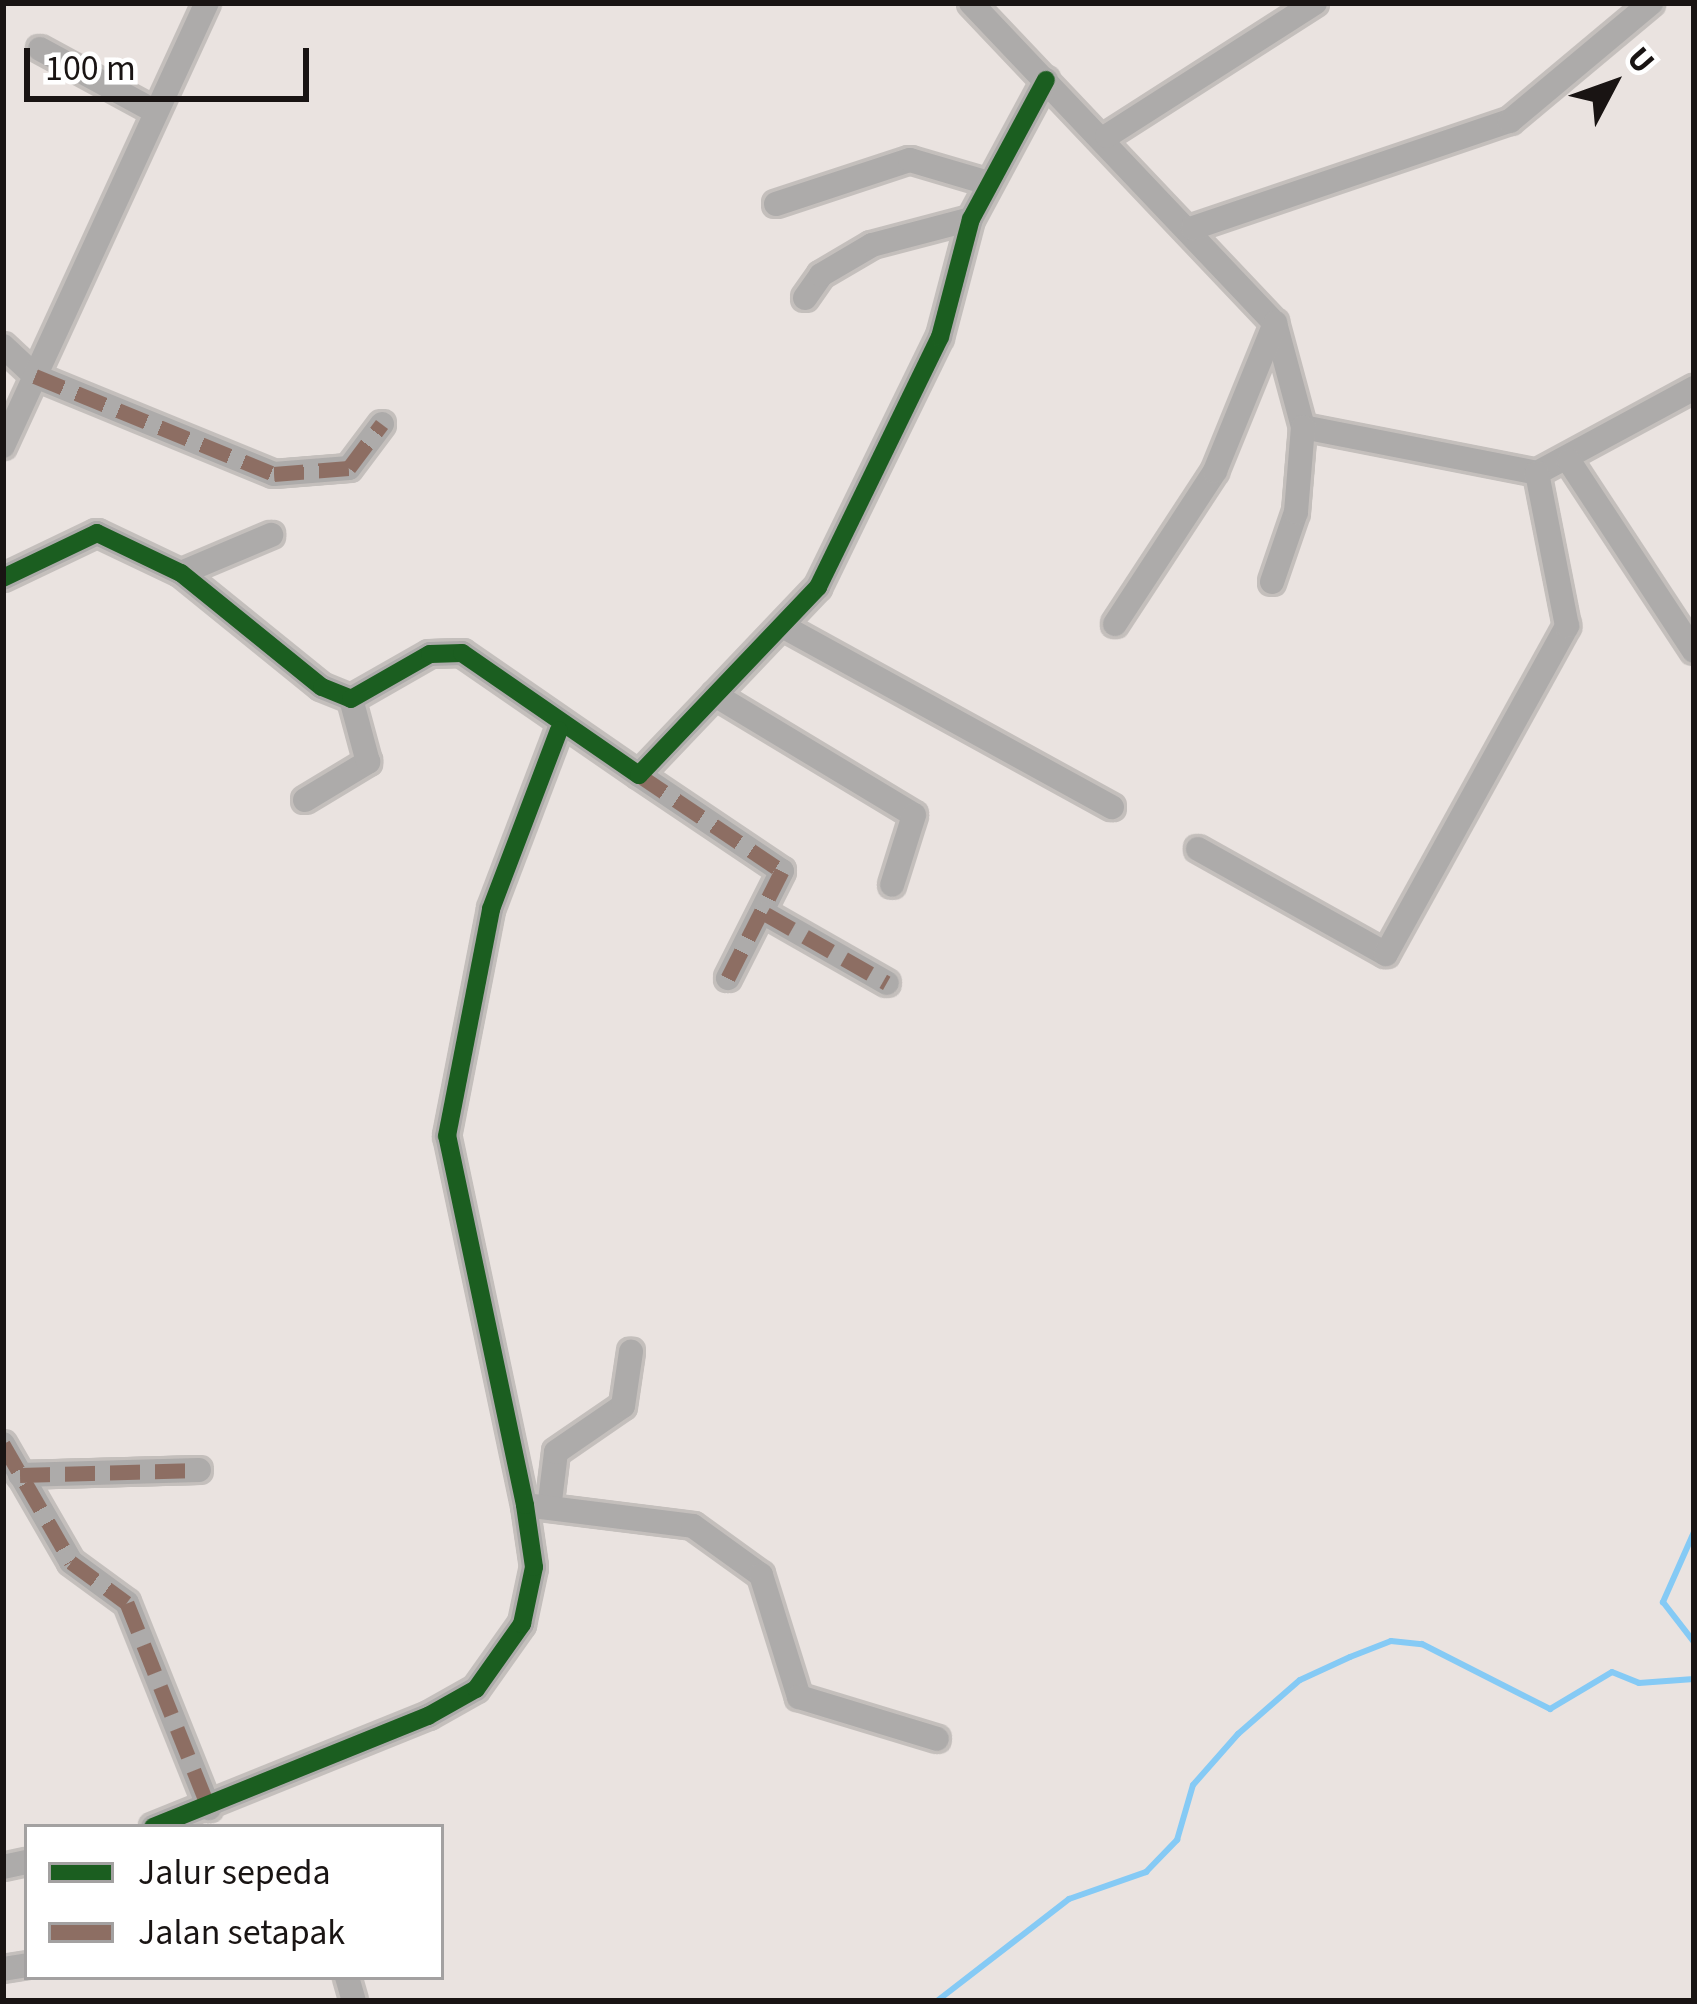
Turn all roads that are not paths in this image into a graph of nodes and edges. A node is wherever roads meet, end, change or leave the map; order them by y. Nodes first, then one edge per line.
1 (207, 3) edge
2 (971, 3) edge
3 (1316, 3) edge
4 (1651, 3) edge
5 (40, 49) dead end
6 (1046, 80) junction
7 (154, 111) junction
8 (1107, 136) junction
9 (988, 183) junction
10 (776, 204) dead end
11 (971, 219) junction
12 (1193, 228) junction
13 (806, 298) dead end
14 (1275, 323) junction
15 (3, 346) edge
16 (35, 376) junction
17 (1694, 388) edge
18 (382, 424) dead end
19 (1303, 427) junction
20 (3, 446) edge
21 (1569, 461) junction
22 (1537, 473) junction
23 (271, 535) dead end
24 (182, 573) junction
25 (3, 578) edge
26 (1272, 582) dead end
27 (1115, 624) dead end
28 (786, 628) junction
29 (1694, 652) edge
30 (716, 695) junction
31 (351, 699) junction
32 (559, 730) junction
33 (639, 775) junction
34 (304, 800) dead end
35 (1112, 807) dead end
36 (1198, 849) dead end
37 (892, 885) dead end
38 (766, 914) junction
39 (728, 978) dead end
40 (887, 983) dead end
41 (631, 1352) dead end
42 (3, 1444) edge
43 (200, 1470) dead end
44 (20, 1475) junction
45 (538, 1503) junction
46 (937, 1739) dead end
47 (209, 1808) junction
48 (162, 1824) edge

1 - 7 street
2 - 6 street
3 - 8 street
4 - 12 street
5 - 7 street
6 - 8 street
6 - 9 street
7 - 16 street
8 - 12 street
9 - 10 street
9 - 11 street
11 - 13 street
11 - 28 street
12 - 14 street
14 - 19 street
14 - 27 street
15 - 16 street
16 - 18 street
16 - 20 street
17 - 21 street
19 - 22 street
19 - 26 street
21 - 22 street
21 - 29 street
22 - 36 street
23 - 24 street
24 - 25 street
24 - 31 street
28 - 30 street
28 - 35 street
30 - 33 street
30 - 37 street
31 - 32 street
31 - 34 street
32 - 33 street
32 - 45 street
33 - 38 street
38 - 39 street
38 - 40 street
41 - 45 street
42 - 44 street
43 - 44 street
44 - 47 street
45 - 46 street
45 - 47 street
47 - 48 street

